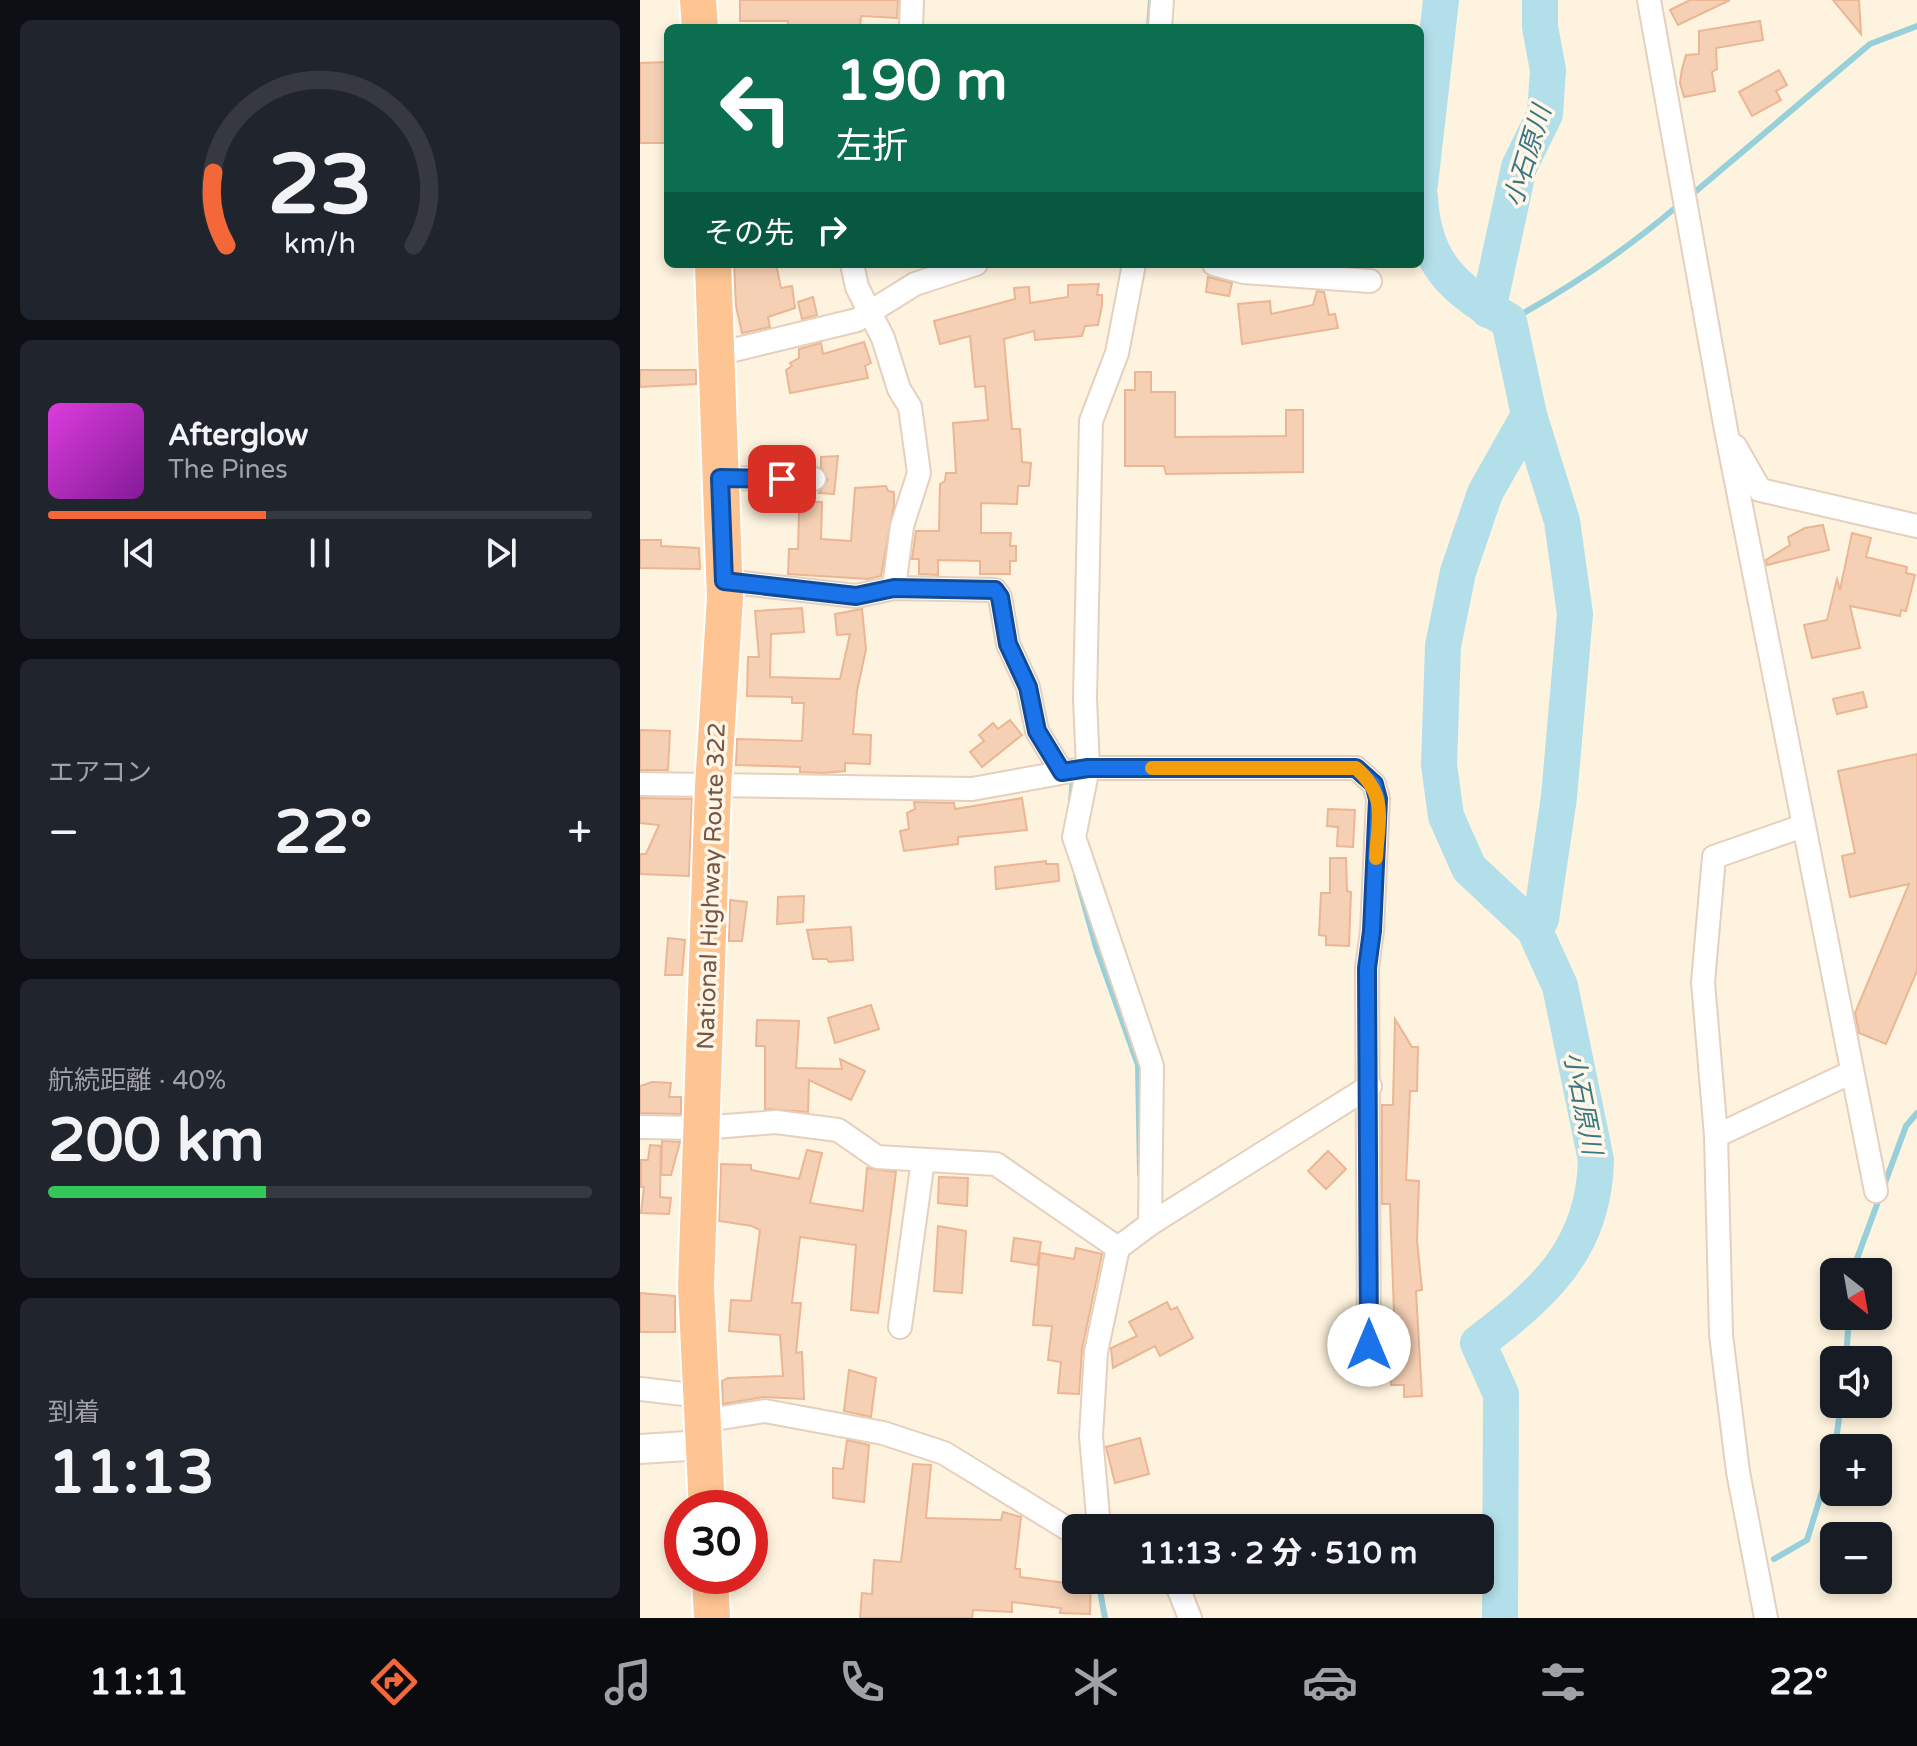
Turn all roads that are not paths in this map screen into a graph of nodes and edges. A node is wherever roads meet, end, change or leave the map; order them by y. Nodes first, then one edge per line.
1 (698, 0) edge
2 (912, 0) edge
3 (1162, 0) edge
4 (1649, 0) edge
5 (700, 24) edge
6 (911, 24) edge
7 (1160, 24) edge
8 (713, 268) edge
9 (853, 268) edge
10 (964, 268) edge
11 (1133, 268) edge
12 (1229, 268) edge
13 (1370, 281) dead end
14 (870, 310) junction
15 (717, 354) junction
16 (1726, 430) junction
17 (720, 478) junction
18 (814, 479) dead end
19 (1917, 526) edge
20 (724, 581) junction
21 (894, 588) junction
22 (1075, 770) junction
23 (640, 784) edge
24 (713, 787) junction
25 (1803, 826) junction
26 (1852, 1072) junction
27 (1370, 1086) junction
28 (640, 1127) edge
29 (701, 1128) junction
30 (1716, 1136) junction
31 (923, 1160) junction
32 (1876, 1191) dead end
33 (1150, 1224) junction
34 (1115, 1246) junction
35 (900, 1327) dead end
36 (1369, 1345) dead end
37 (640, 1389) edge
38 (702, 1420) junction
39 (640, 1449) edge
40 (706, 1490) edge
41 (1098, 1514) edge
42 (1062, 1525) edge
43 (711, 1594) edge
44 (1181, 1594) edge
45 (712, 1618) edge
46 (1190, 1618) edge
47 (1766, 1618) edge

1 - 5 highway
2 - 6 street
3 - 7 street
4 - 16 street
8 - 15 highway, National Highway Route 322
9 - 14 street
10 - 14 street
11 - 22 street
12 - 13 street
14 - 15 street
14 - 21 street
15 - 17 highway, National Highway Route 322
16 - 19 street
16 - 25 street
17 - 18 street
17 - 20 highway, National Highway Route 322
20 - 21 street
20 - 24 highway, National Highway Route 322
21 - 22 street
22 - 24 street
22 - 27 street
22 - 33 street
23 - 24 street
24 - 29 highway, National Highway Route 322
25 - 26 street
25 - 30 street
26 - 30 street
26 - 32 street
27 - 33 street
27 - 36 street
28 - 29 street
29 - 31 street
29 - 38 highway, National Highway Route 322
30 - 47 street
31 - 34 street
31 - 35 street
33 - 34 street
34 - 41 street
37 - 38 street
38 - 39 street
38 - 40 highway, National Highway Route 322
38 - 42 street
43 - 45 highway
44 - 46 street

